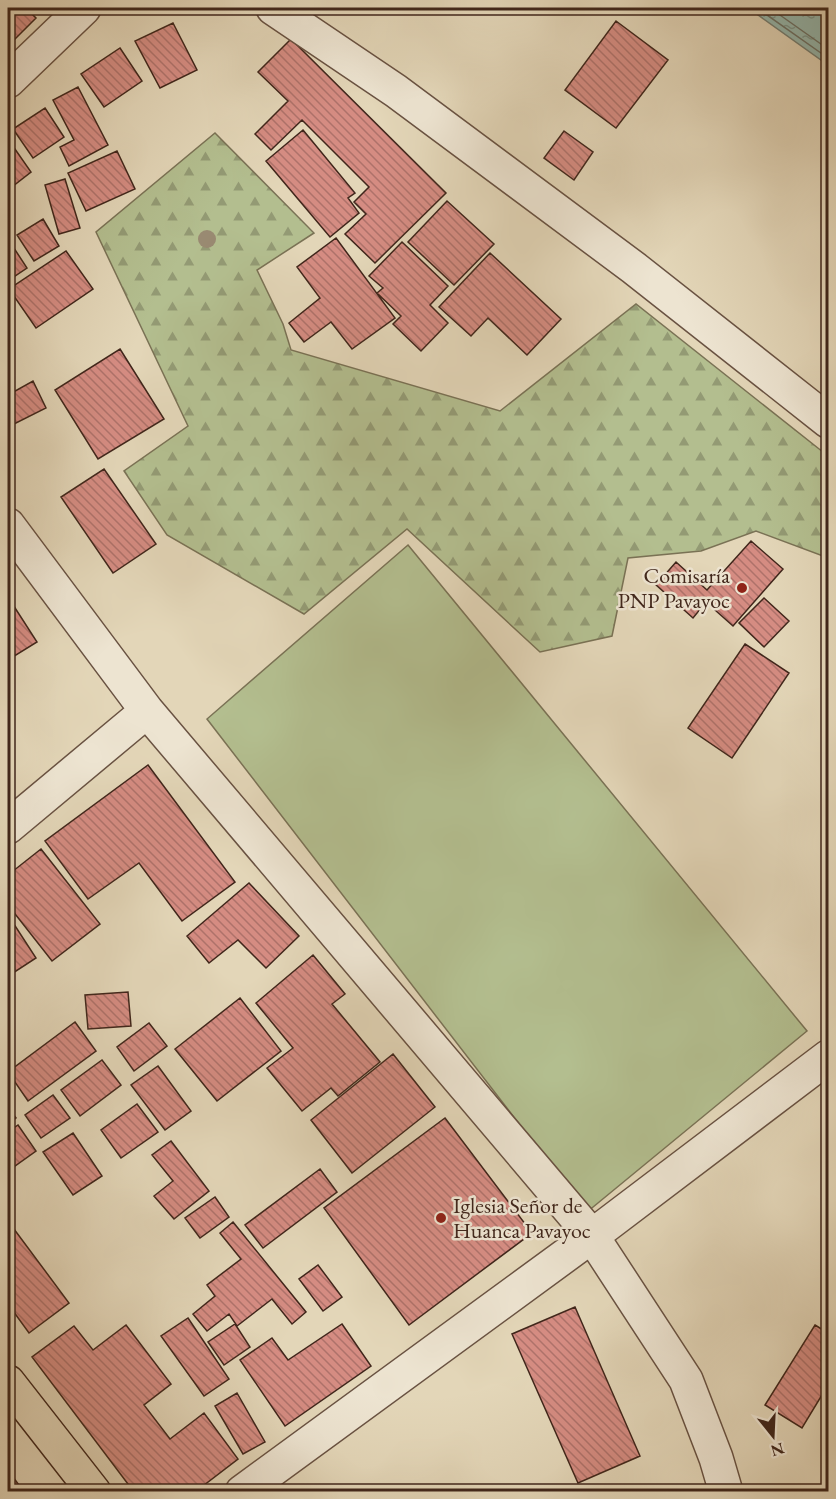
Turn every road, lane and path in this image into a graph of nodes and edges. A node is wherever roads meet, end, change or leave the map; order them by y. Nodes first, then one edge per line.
1 (84, 8) edge
2 (273, 8) edge
3 (8, 81) edge
4 (828, 421) edge
5 (8, 525) edge
6 (147, 711) junction
7 (8, 827) edge
8 (828, 1058) edge
9 (592, 1236) junction
10 (8, 1382) edge
11 (94, 1491) edge
12 (242, 1491) edge
13 (726, 1491) edge

1 - 3 street
2 - 4 street
5 - 6 street
6 - 7 street
6 - 9 street
8 - 9 street
9 - 12 street
9 - 13 street
10 - 11 main road

